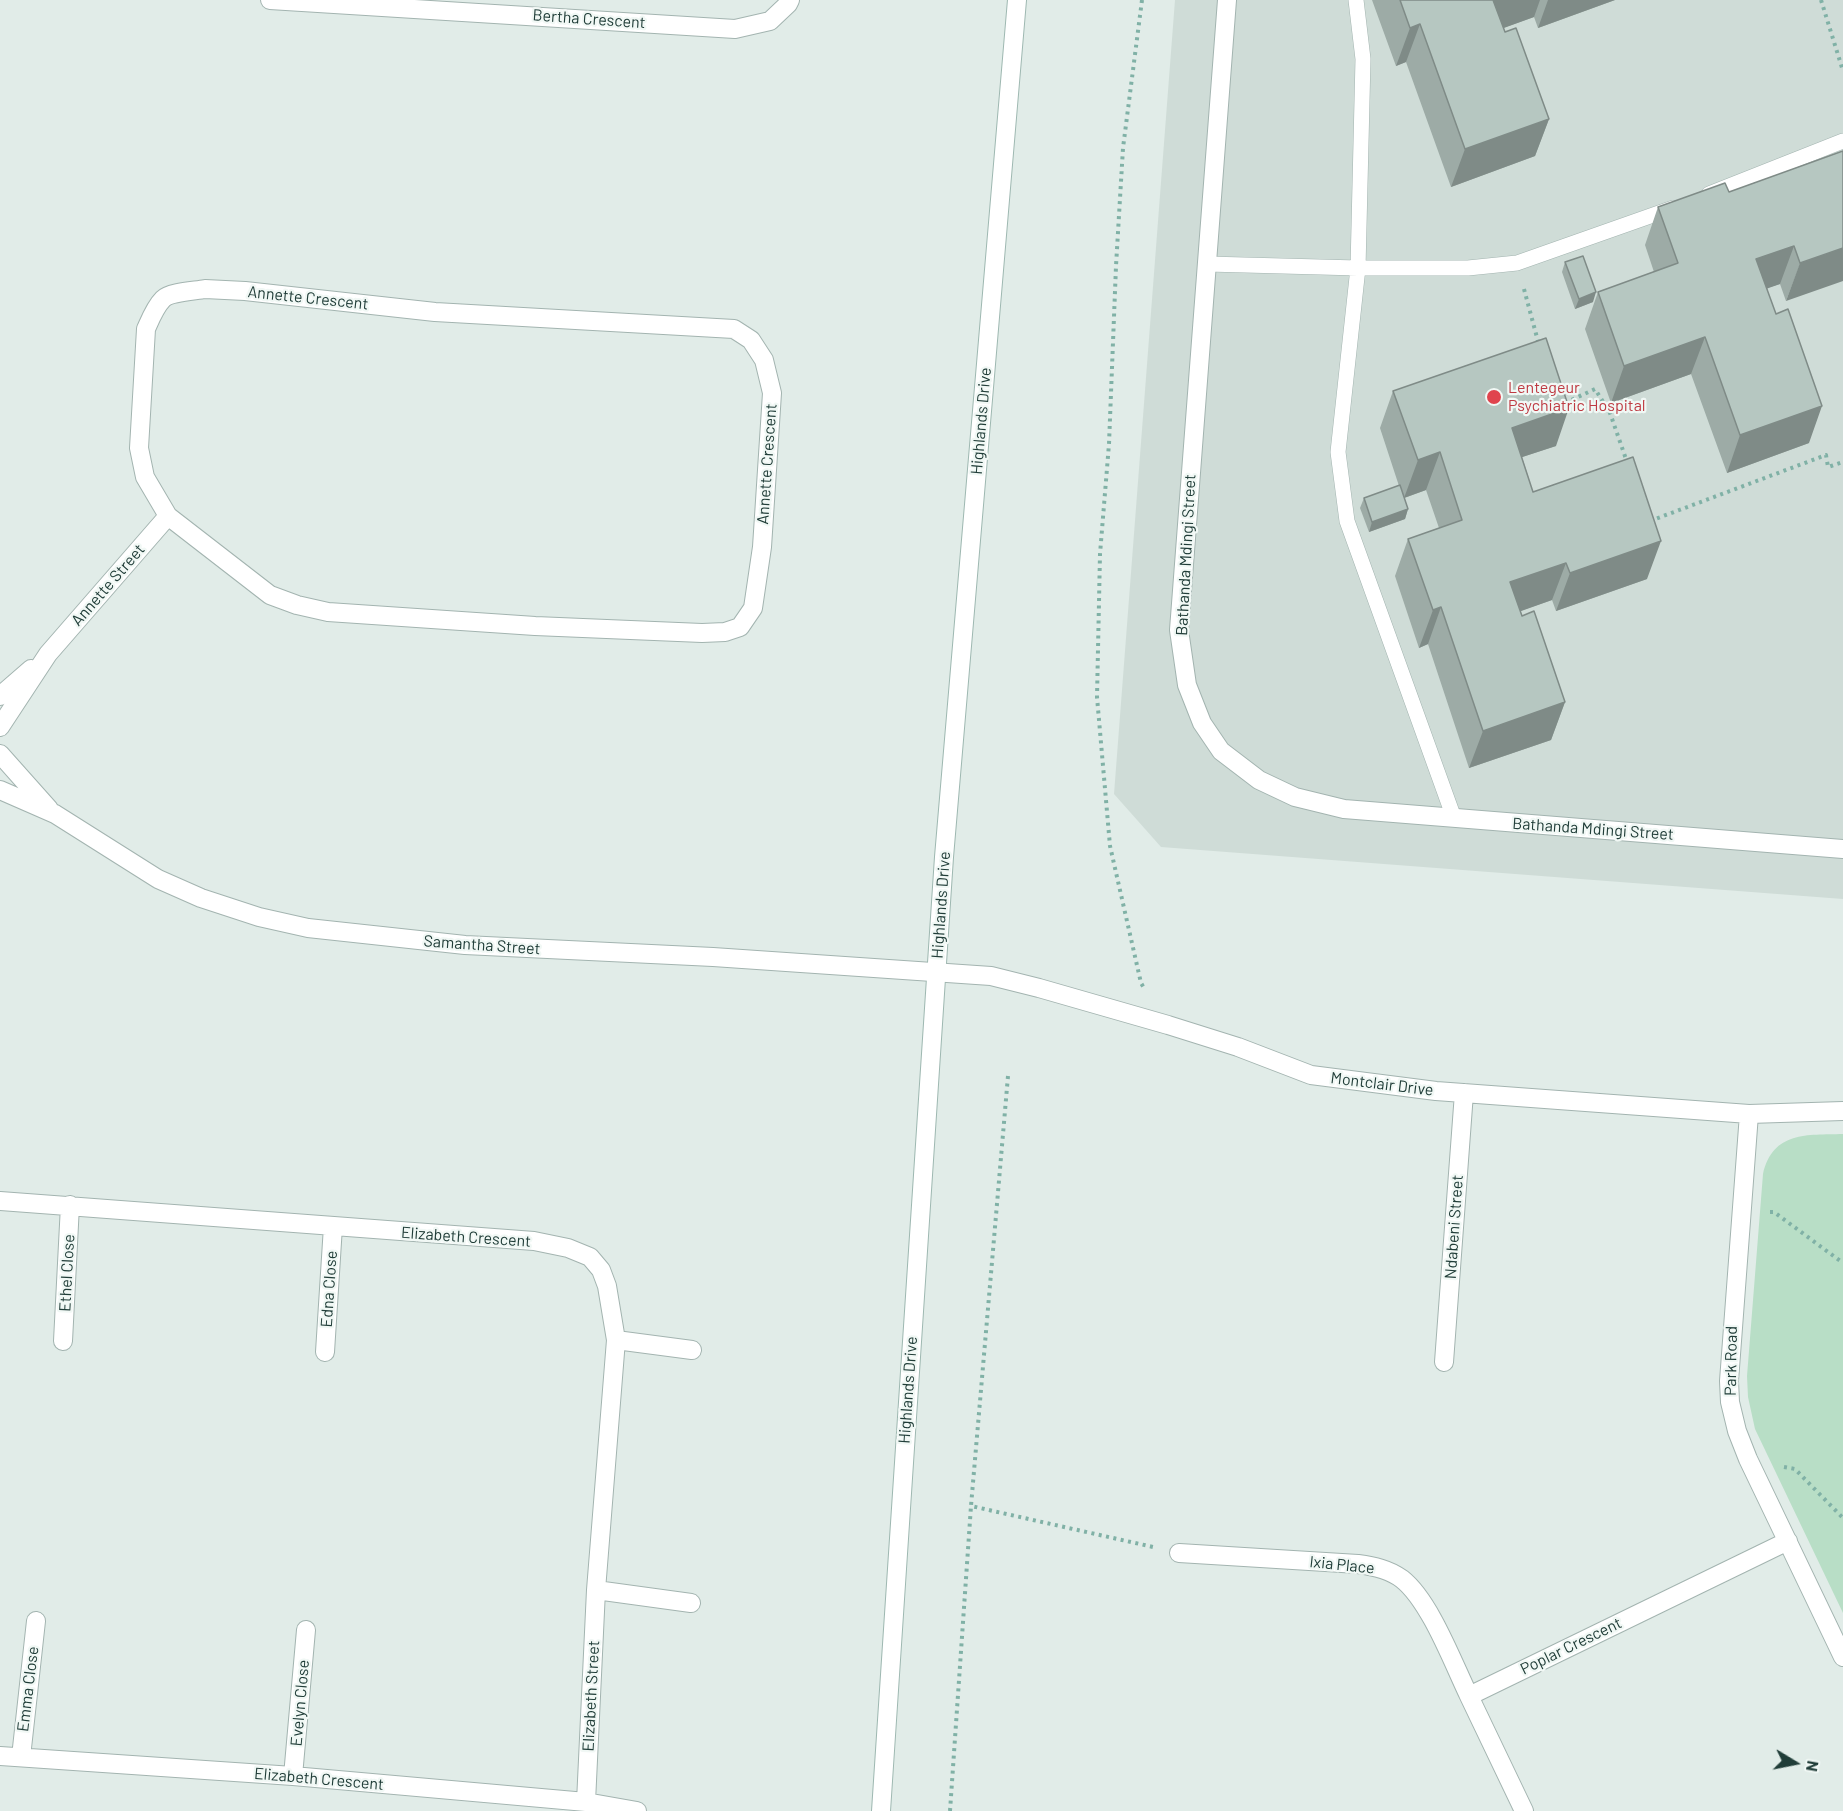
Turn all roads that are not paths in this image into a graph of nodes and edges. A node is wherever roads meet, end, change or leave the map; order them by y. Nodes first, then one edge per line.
1 (270, 0) edge
2 (790, 0) edge
3 (1017, 0) edge
4 (1227, 0) edge
5 (1356, 0) edge
6 (520, 7) edge
7 (1843, 141) edge
8 (1207, 264) junction
9 (1358, 268) junction
10 (168, 516) junction
11 (48, 654) junction
12 (0, 696) edge
13 (0, 727) edge
14 (0, 740) edge
15 (0, 748) edge
16 (0, 754) edge
17 (0, 790) edge
18 (55, 814) junction
19 (1454, 818) junction
20 (1843, 849) edge
21 (936, 972) junction
22 (1464, 1093) junction
23 (1843, 1111) edge
24 (1749, 1114) junction
25 (0, 1201) edge
26 (70, 1205) junction
27 (333, 1226) junction
28 (616, 1340) junction
29 (63, 1341) dead end
30 (692, 1350) dead end
31 (325, 1352) dead end
32 (1444, 1362) dead end
33 (1788, 1541) junction
34 (1179, 1553) road end
35 (596, 1590) junction
36 (691, 1603) dead end
37 (36, 1621) dead end
38 (306, 1630) dead end
39 (1843, 1657) edge
40 (1469, 1696) junction
41 (0, 1756) edge
42 (21, 1757) junction
43 (293, 1776) junction
44 (586, 1802) junction
45 (637, 1811) edge
46 (881, 1811) edge
47 (1524, 1811) edge

1 - 6 street, Bertha Crescent
2 - 6 street, Bertha Crescent
3 - 21 street, Highlands Drive
4 - 8 street, Bathanda Mdingi Street
5 - 9 lane
7 - 9 lane
8 - 9 lane
8 - 19 street, Bathanda Mdingi Street
9 - 19 lane
10 - 10 street, Annette Crescent
10 - 11 street, Annette Street
11 - 12 street, Annette Street
11 - 13 street, Annette Street
14 - 15 street
16 - 18 street, Samantha Street
17 - 18 street, Samantha Street
18 - 21 street, Samantha Street
19 - 20 street, Bathanda Mdingi Street
21 - 22 street, Montclair Drive
21 - 46 street, Highlands Drive
22 - 24 street, Montclair Drive
22 - 32 street, Ndabeni Street
23 - 24 street, Montclair Drive
24 - 33 street, Park Road
25 - 26 street, Elizabeth Crescent
26 - 27 street, Elizabeth Crescent
26 - 29 street, Ethel Close
27 - 28 street, Elizabeth Crescent
27 - 31 street, Edna Close
28 - 30 street
28 - 35 street, Elizabeth Crescent
33 - 39 street, Park Road
33 - 40 street, Poplar Crescent
34 - 40 street, Ixia Place
35 - 36 street
35 - 44 street, Elizabeth Street
37 - 42 street, Emma Close
38 - 43 street, Evelyn Close
40 - 47 street
41 - 42 street, Elizabeth Crescent
42 - 43 street, Elizabeth Crescent
43 - 44 street, Elizabeth Crescent
44 - 45 street, Elizabeth Crescent

